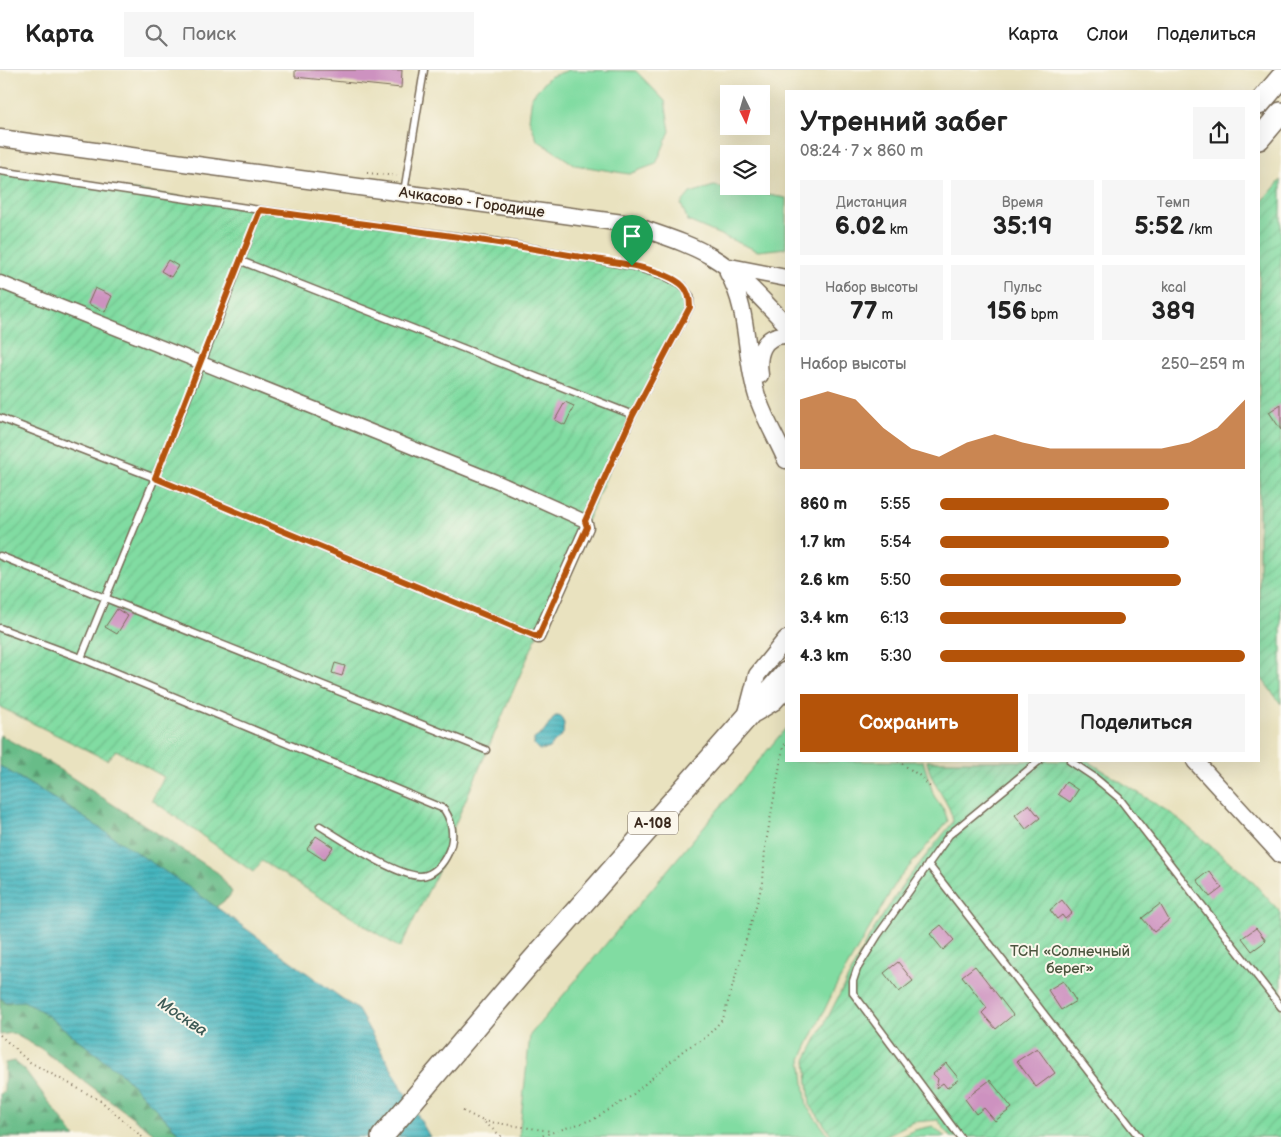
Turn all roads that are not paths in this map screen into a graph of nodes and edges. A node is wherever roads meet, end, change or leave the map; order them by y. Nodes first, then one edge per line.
1 (424, 70) edge
2 (1281, 78) edge
3 (1260, 103) edge
4 (1281, 113) edge
5 (0, 138) edge
6 (1260, 138) edge
7 (0, 171) edge
8 (404, 192) junction
9 (260, 210) junction
10 (241, 261) junction
11 (724, 264) junction
12 (785, 278) edge
13 (0, 282) edge
14 (785, 323) edge
15 (785, 335) edge
16 (202, 363) junction
17 (633, 415) junction
18 (0, 418) edge
19 (785, 437) edge
20 (785, 458) edge
21 (155, 478) junction
22 (585, 521) junction
23 (0, 556) edge
24 (106, 598) junction
25 (0, 628) edge
26 (538, 637) joint
27 (785, 639) edge
28 (81, 658) junction
29 (785, 668) edge
30 (785, 675) edge
31 (776, 691) edge
32 (745, 719) junction
33 (486, 750) dead end
34 (1038, 762) edge
35 (1072, 762) edge
36 (1196, 762) edge
37 (320, 826) dead end
38 (1281, 855) edge
39 (928, 864) junction
40 (1281, 1007) edge
41 (382, 1137) edge
42 (960, 1137) edge
43 (1139, 1137) edge

1 - 8 lane
2 - 3 highway
4 - 6 highway
5 - 8 street, Ачкасово - Городище
7 - 9 lane
8 - 11 street, Ачкасово - Городище
9 - 10 lane
9 - 17 lane
10 - 16 lane
10 - 17 lane
11 - 12 street
11 - 14 street, Ачкасово - Городище
11 - 20 street
13 - 16 street
15 - 19 street
16 - 21 lane
16 - 22 street
17 - 22 lane
18 - 21 lane
21 - 24 lane
21 - 26 lane
22 - 26 street
23 - 24 lane
24 - 28 lane
24 - 33 lane
25 - 28 lane
27 - 32 street
28 - 37 lane
29 - 31 highway, А-108
30 - 31 highway, А-108
31 - 32 highway, А-108
32 - 41 highway, А-108
34 - 39 lane
35 - 40 lane
36 - 38 street
39 - 42 lane
39 - 43 lane

